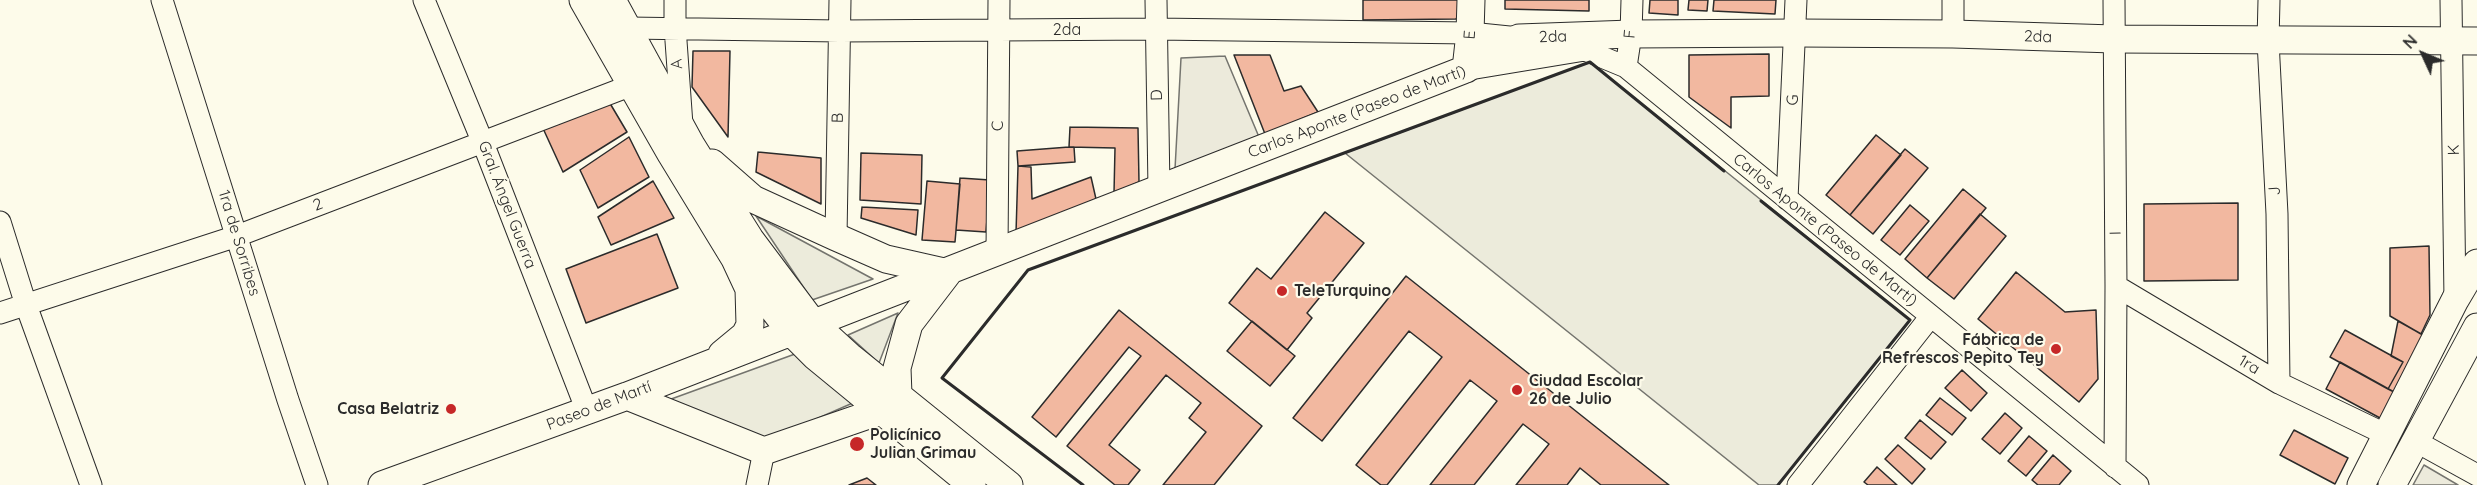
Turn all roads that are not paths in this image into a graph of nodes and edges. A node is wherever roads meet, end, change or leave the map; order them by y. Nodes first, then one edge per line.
1 (162, 0) edge
2 (424, 0) edge
3 (583, 0) edge
4 (612, 0) edge
5 (675, 0) edge
6 (840, 0) edge
7 (999, 0) edge
8 (1156, 0) edge
9 (1471, 0) edge
10 (1632, 0) edge
11 (1796, 0) edge
12 (1953, 0) edge
13 (2114, 0) edge
14 (2269, 0) edge
15 (2451, 0) edge
16 (675, 27) junction
17 (628, 28) junction
18 (1155, 29) junction
19 (999, 30) junction
20 (840, 31) junction
21 (1470, 33) junction
22 (1797, 33) junction
23 (1631, 34) junction
24 (1953, 34) junction
25 (1520, 38) junction
26 (2114, 39) junction
27 (2268, 41) junction
28 (2465, 41) edge
29 (1626, 67) junction
30 (1466, 69) junction
31 (632, 85) junction
32 (687, 137) junction
33 (483, 143) junction
34 (1159, 189) junction
35 (1787, 199) junction
36 (0, 222) edge
37 (237, 236) junction
38 (836, 237) junction
39 (997, 252) junction
40 (735, 259) junction
41 (2477, 263) edge
42 (948, 273) junction
43 (2116, 286) junction
44 (2455, 300) junction
45 (26, 305) junction
46 (0, 313) edge
47 (1931, 316) junction
48 (802, 327) junction
49 (2477, 327) edge
50 (709, 364) junction
51 (2279, 382) junction
52 (627, 396) junction
53 (889, 403) junction
54 (587, 411) junction
55 (2433, 412) junction
56 (2387, 435) junction
57 (2416, 442) junction
58 (764, 451) junction
59 (2115, 466) junction
60 (446, 475) edge
61 (2477, 475) edge
62 (91, 485) edge
63 (317, 485) edge
64 (382, 485) edge
65 (757, 485) edge
66 (972, 485) edge
67 (1009, 485) edge
68 (1797, 485) edge
69 (2138, 485) edge
70 (2361, 485) edge
71 (2392, 485) edge

1 - 37 street, 1ra de Sorribes
2 - 33 street, Gral. Ángel Guerra
3 - 31 main road
4 - 17 main road
5 - 16 street, A
6 - 20 street, B
7 - 19 street, C
8 - 18 street, D
9 - 21 main road, E
10 - 23 street, F
11 - 22 street, G
12 - 24 street
13 - 26 street, I
14 - 27 street, J
15 - 28 street, K
16 - 17 street, 2da
16 - 20 street, 2da
16 - 32 street, A
17 - 32 main road
18 - 19 street, 2da
18 - 21 street, 2da
18 - 34 street, D
19 - 20 street, 2da
19 - 39 street, C
20 - 38 street, B
21 - 25 street, 2da
21 - 30 main road, E
22 - 23 main road, 2da
22 - 24 main road, 2da
22 - 35 street, G
23 - 25 main road, 2da
23 - 29 street, F
24 - 26 main road, 2da
25 - 30 main road
26 - 27 main road, 2da
26 - 43 street, I
27 - 28 main road, 2da
27 - 51 street, J
28 - 44 street, K
29 - 30 street, Carlos Aponte (Paseo de Martí)
29 - 35 street, Carlos Aponte (Paseo de Martí)
30 - 34 main road, Carlos Aponte (Paseo de Martí)
31 - 33 street, 2
31 - 40 main road
32 - 38 main road
32 - 48 main road
33 - 37 street, 2
33 - 54 street, Gral. Ángel Guerra
34 - 39 main road, Carlos Aponte (Paseo de Martí)
35 - 47 street, Carlos Aponte (Paseo de Martí)
36 - 45 street
37 - 45 street, 2
37 - 63 street, 1ra de Sorribes
38 - 42 main road
39 - 42 main road, Carlos Aponte (Paseo de Martí)
40 - 48 main road
40 - 50 main road
41 - 44 main road
42 - 48 main road, Carlos Aponte (Paseo de Martí)
42 - 53 main road
43 - 51 street, 1ra
43 - 59 street, I
44 - 55 main road
44 - 56 main road
45 - 46 street, 2
45 - 62 street
47 - 59 street, Carlos Aponte (Paseo de Martí)
47 - 68 street
48 - 50 main road, Paseo de Martí
48 - 53 main road
49 - 55 main road
50 - 52 main road, Paseo de Martí
51 - 56 street, 1ra
52 - 54 main road, Paseo de Martí
52 - 58 main road
53 - 58 main road
53 - 66 main road
53 - 67 main road
54 - 60 main road, Paseo de Martí
55 - 57 main road
56 - 70 main road
57 - 61 street
57 - 71 main road
58 - 65 street
59 - 69 street, Carlos Aponte (Paseo de Martí)
60 - 64 main road, Paseo de Martí

